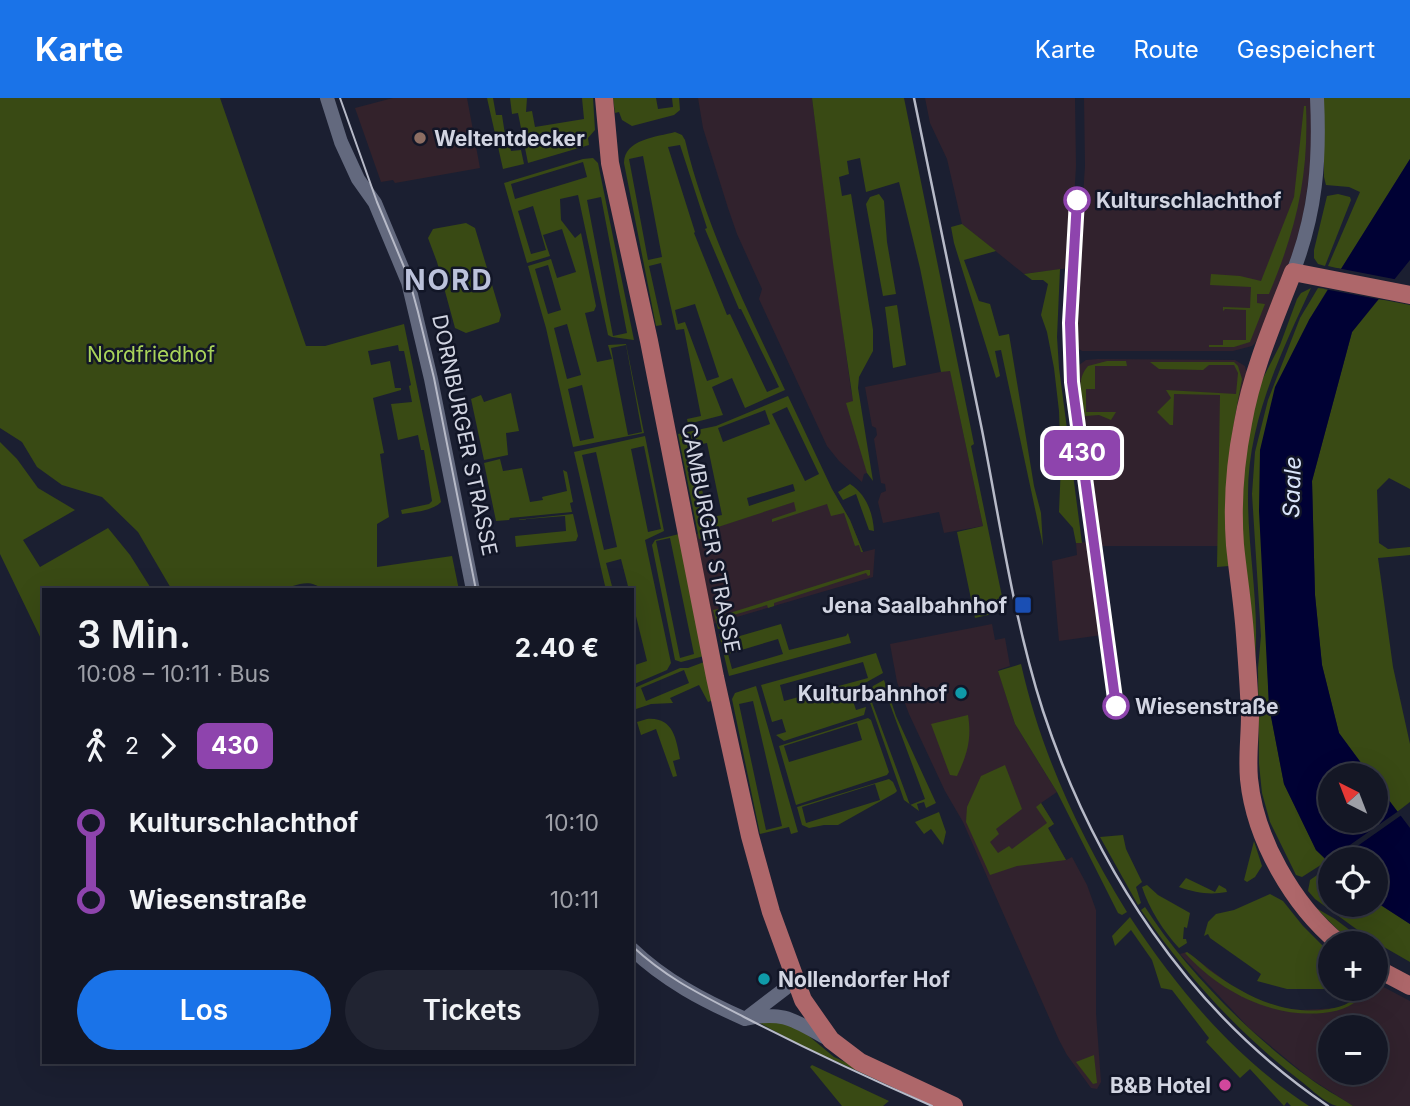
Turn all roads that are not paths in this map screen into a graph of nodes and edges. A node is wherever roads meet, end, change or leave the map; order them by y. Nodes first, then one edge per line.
1 (327, 98) edge
2 (604, 98) edge
3 (1317, 98) edge
4 (1293, 272) junction
5 (1410, 295) edge
6 (473, 588) edge
7 (1326, 931) edge
8 (634, 950) edge
9 (1388, 974) edge
10 (795, 981) junction
11 (1410, 986) edge
12 (745, 1019) junction
13 (831, 1040) junction
14 (954, 1106) edge

1 - 6 street, DORNBURGER STRASSE
2 - 10 main road, CAMBURGER STRASSE
3 - 4 street
4 - 5 main road
4 - 7 main road
8 - 12 street
9 - 11 main road
10 - 12 street
10 - 13 main road
12 - 13 street
13 - 14 main road

